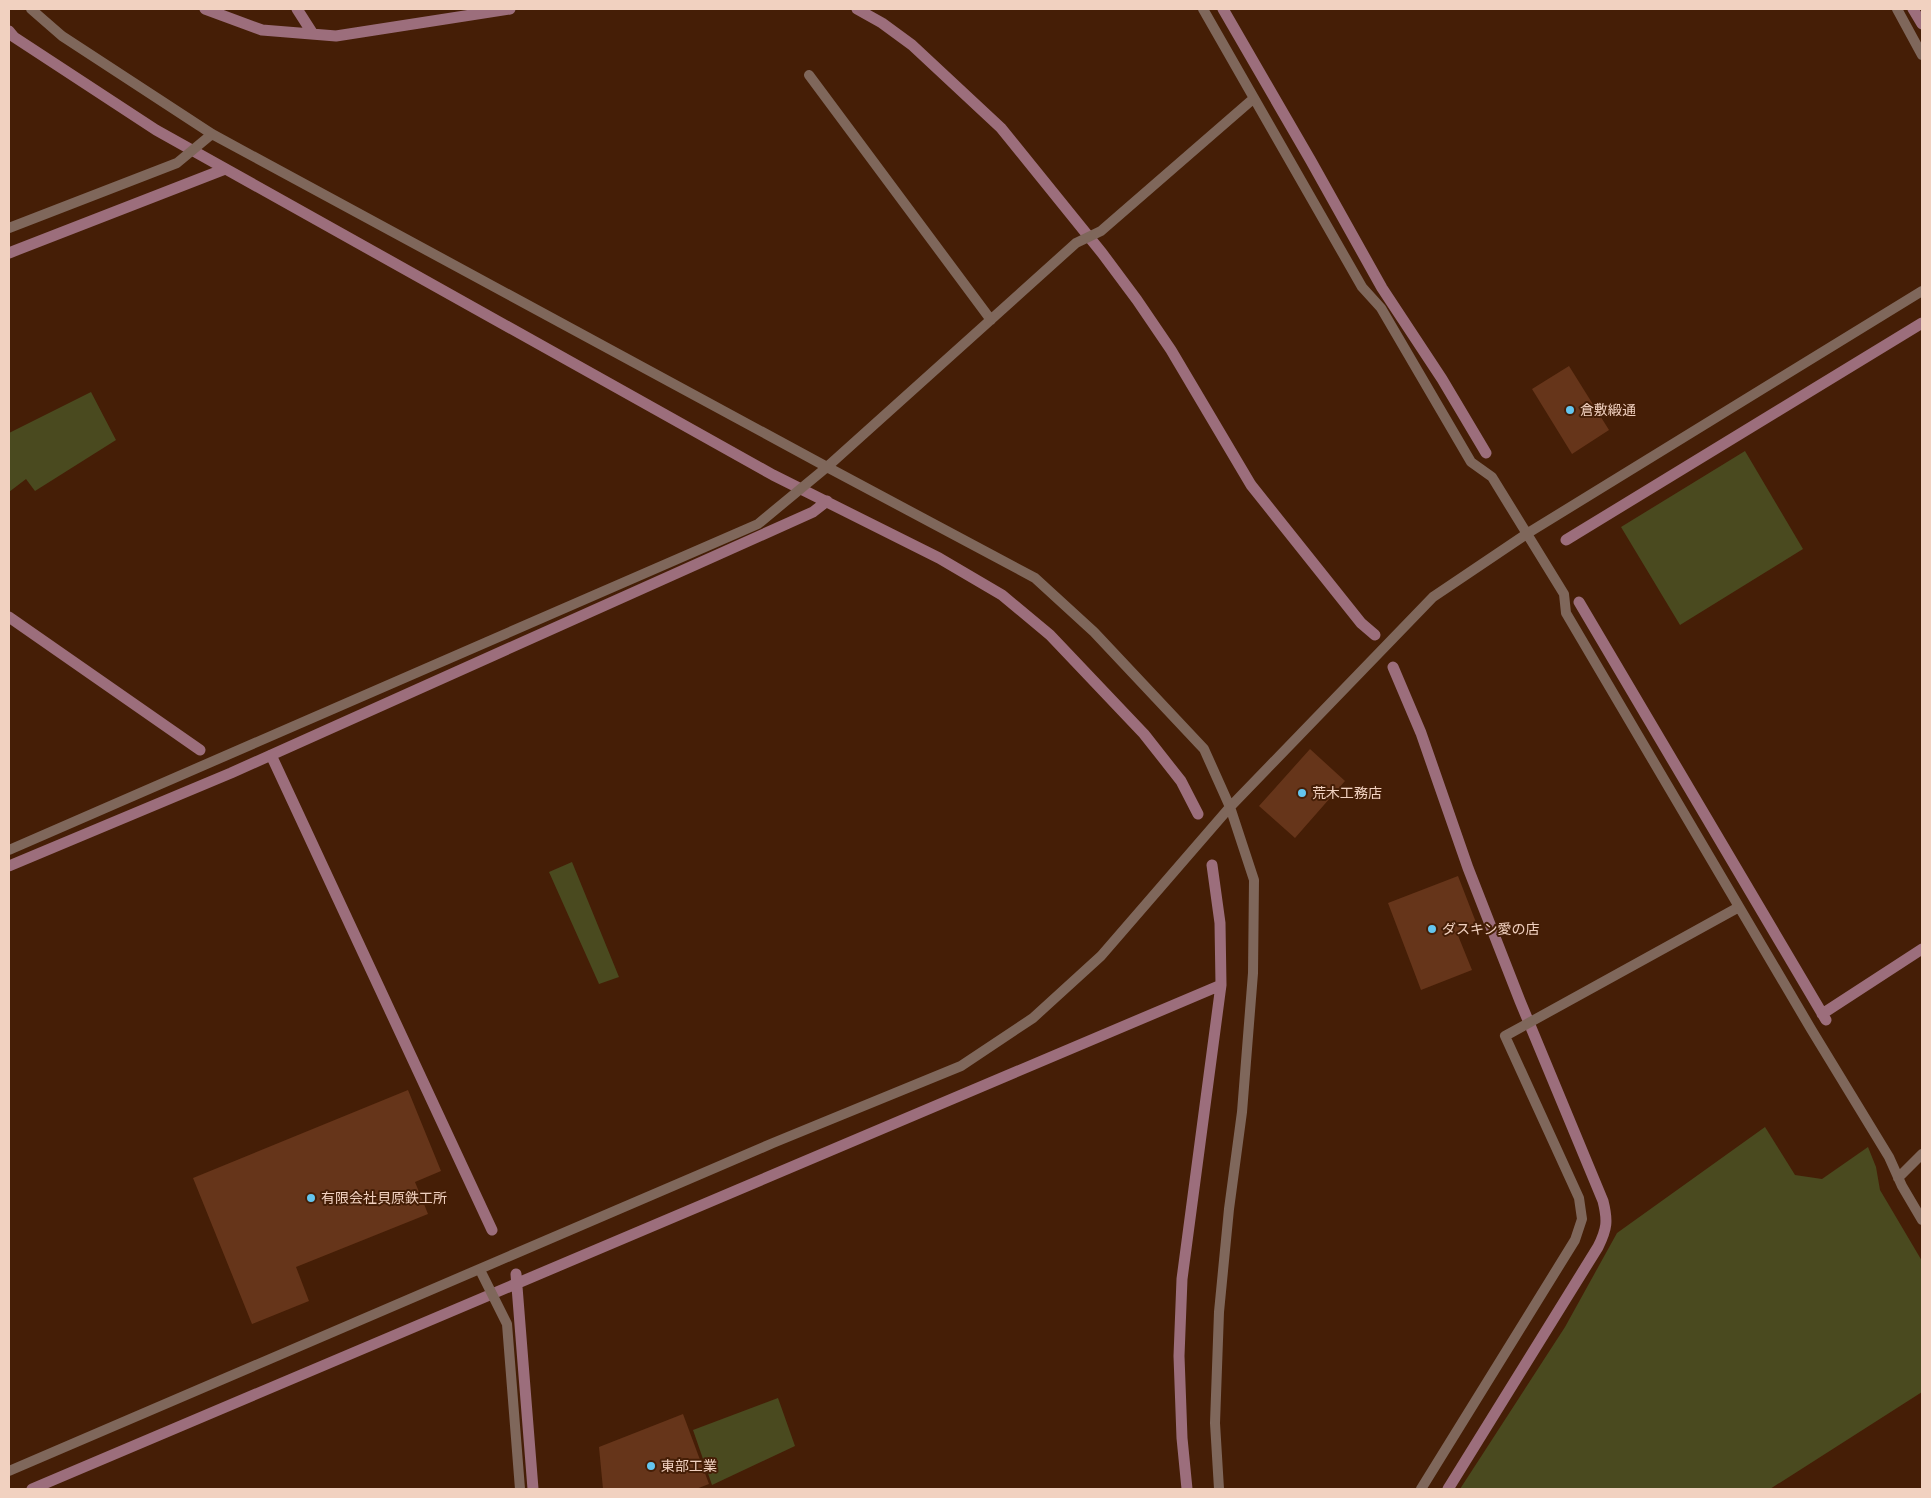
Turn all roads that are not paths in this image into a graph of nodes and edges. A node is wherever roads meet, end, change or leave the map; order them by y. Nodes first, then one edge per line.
1 (31, 9) edge
2 (1203, 9) edge
3 (1897, 9) edge
4 (1922, 55) edge
5 (809, 75) dead end
6 (1253, 99) junction
7 (212, 134) junction
8 (9, 228) edge
9 (1922, 291) edge
10 (991, 320) junction
11 (827, 467) junction
12 (1528, 533) junction
13 (1230, 806) junction
14 (9, 850) edge
15 (1739, 907) junction
16 (1922, 1154) edge
17 (1898, 1178) junction
18 (1922, 1220) edge
19 (480, 1270) junction
20 (9, 1471) edge
21 (520, 1489) edge
22 (1219, 1489) edge
23 (1421, 1489) edge

1 - 7 street
2 - 6 street
3 - 4 street
5 - 10 street
6 - 10 street
6 - 12 street
7 - 8 street
7 - 11 street
9 - 12 street
10 - 11 street
11 - 13 street
11 - 14 street
12 - 13 street
12 - 15 street
13 - 19 street
13 - 22 street
15 - 17 street
15 - 23 street
16 - 17 street
17 - 18 street
19 - 20 street
19 - 21 street

